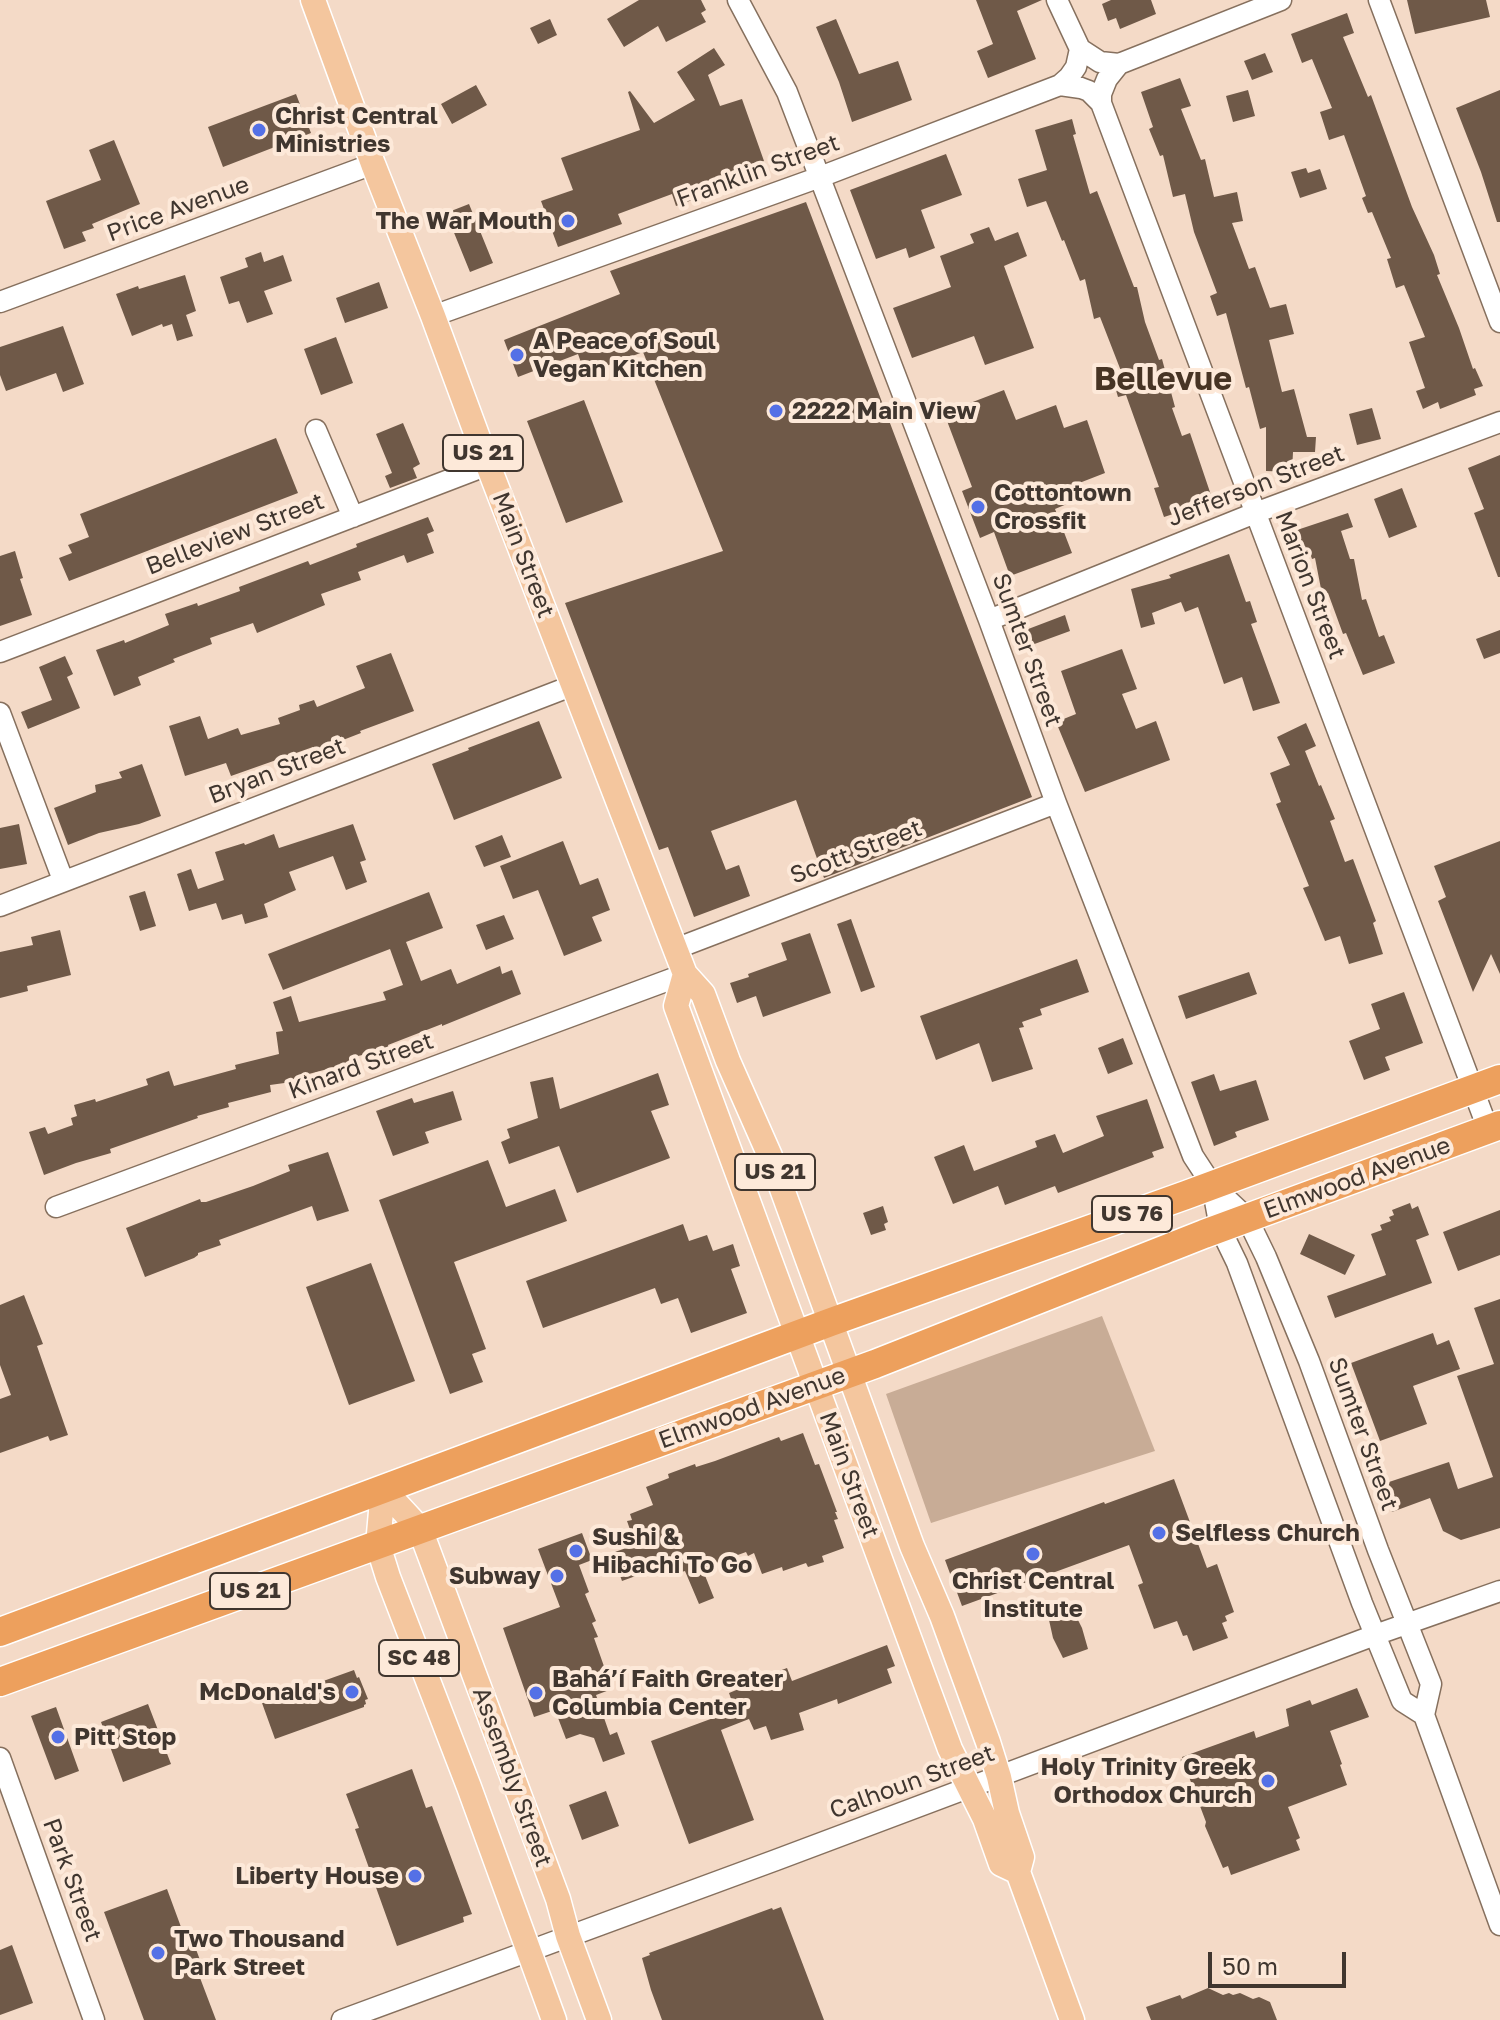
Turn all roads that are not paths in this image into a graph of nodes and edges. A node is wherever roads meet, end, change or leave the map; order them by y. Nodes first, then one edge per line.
1 (313, 0) edge
2 (738, 0) edge
3 (1057, 0) edge
4 (1281, 0) edge
5 (1379, 0) edge
6 (1080, 49) junction
7 (1119, 64) junction
8 (1060, 85) junction
9 (1101, 103) junction
10 (373, 164) junction
11 (820, 177) junction
12 (0, 302) edge
13 (433, 316) junction
14 (1500, 322) edge
15 (1500, 422) edge
16 (316, 430) dead end
17 (488, 465) junction
18 (1255, 513) junction
19 (353, 517) junction
20 (989, 620) junction
21 (0, 652) edge
22 (574, 685) junction
23 (0, 713) edge
24 (1056, 803) junction
25 (63, 880) junction
26 (0, 906) edge
27 (675, 949) junction
28 (685, 974) junction
29 (1500, 1079) edge
30 (1472, 1089) junction
31 (1494, 1127) edge
32 (1212, 1185) junction
33 (56, 1207) dead end
34 (1247, 1218) junction
35 (1220, 1228) junction
36 (831, 1322) junction
37 (797, 1334) junction
38 (849, 1373) junction
39 (816, 1385) junction
40 (383, 1489) junction
41 (420, 1529) junction
42 (378, 1545) junction
43 (1500, 1591) edge
44 (1408, 1624) junction
45 (0, 1632) edge
46 (1375, 1635) junction
47 (0, 1682) edge
48 (1424, 1715) junction
49 (0, 1758) edge
50 (999, 1777) junction
51 (969, 1788) junction
52 (1018, 1872) junction
53 (1500, 1925) edge
54 (568, 1936) junction
55 (529, 1951) junction
56 (94, 2020) edge
57 (342, 2020) edge
58 (554, 2020) edge
59 (599, 2020) edge
60 (1072, 2020) edge

1 - 10 main road, Main Street / US 21
2 - 11 street, Sumter Street
3 - 6 street
4 - 7 street
5 - 14 street
6 - 7 street
6 - 8 street
7 - 9 street
8 - 9 street
8 - 11 street, Franklin Street
9 - 18 street, Marion Street
10 - 12 street, Price Avenue
10 - 13 main road, Main Street / US 21
11 - 13 street, Franklin Street
11 - 20 street, Sumter Street
13 - 17 main road, Main Street / US 21
15 - 18 street, Jefferson Street
16 - 19 street
17 - 19 street, Belleview Street
17 - 22 main road, Main Street / US 21
18 - 20 street, Jefferson Street
18 - 30 street, Marion Street
19 - 21 street, Belleview Street
20 - 24 street, Sumter Street
22 - 25 street, Bryan Street
22 - 27 main road, Main Street / US 21
23 - 25 street
24 - 27 street, Scott Street
24 - 32 street, Sumter Street
25 - 26 street, Bryan Street
27 - 28 main road, Main Street / US 21
28 - 33 street, Kinard Street
28 - 36 main road, Main Street / US 21
28 - 37 main road, Main Street / US 21
29 - 30 highway, Elmwood Avenue / US 76
30 - 31 street, Marion Street
30 - 32 highway, Elmwood Avenue / US 76
31 - 34 highway, Elmwood Avenue / US 76
32 - 34 street, Sumter Street
32 - 35 street, Sumter Street
32 - 36 highway, Elmwood Avenue / US 76
34 - 35 highway, Elmwood Avenue / US 76
34 - 44 street, Sumter Street
35 - 38 highway, Elmwood Avenue / US 76
35 - 46 street, Sumter Street
36 - 37 highway, Elmwood Avenue / US 76
36 - 38 main road, Main Street / US 21
37 - 39 main road, Main Street
37 - 40 highway, Elmwood Avenue / US 21
38 - 39 highway, Elmwood Avenue / US 21
38 - 50 main road, Main Street
39 - 41 highway, Elmwood Avenue / US 21
39 - 51 main road, Main Street
40 - 41 main road, Assembly Street / SC 48
40 - 42 main road, Assembly Street / SC 48
40 - 45 highway, Elmwood Avenue / US 21
41 - 42 highway, Elmwood Avenue / US 21
41 - 54 main road, Assembly Street / SC 48
42 - 47 highway, Elmwood Avenue / US 21
42 - 55 main road, Assembly Street / SC 48
43 - 44 street, Calhoun Street
44 - 46 street, Calhoun Street
44 - 48 street, Sumter Street
46 - 48 street, Sumter Street
46 - 50 street, Calhoun Street
48 - 53 street, Sumter Street
49 - 56 street, Park Street
50 - 51 street, Calhoun Street
50 - 52 main road, Main Street
51 - 52 main road, Main Street
51 - 54 street, Calhoun Street
52 - 60 main road, Main Street
54 - 55 street, Calhoun Street
54 - 59 main road, Assembly Street / SC 48
55 - 57 street, Calhoun Street
55 - 58 main road, Assembly Street / SC 48

